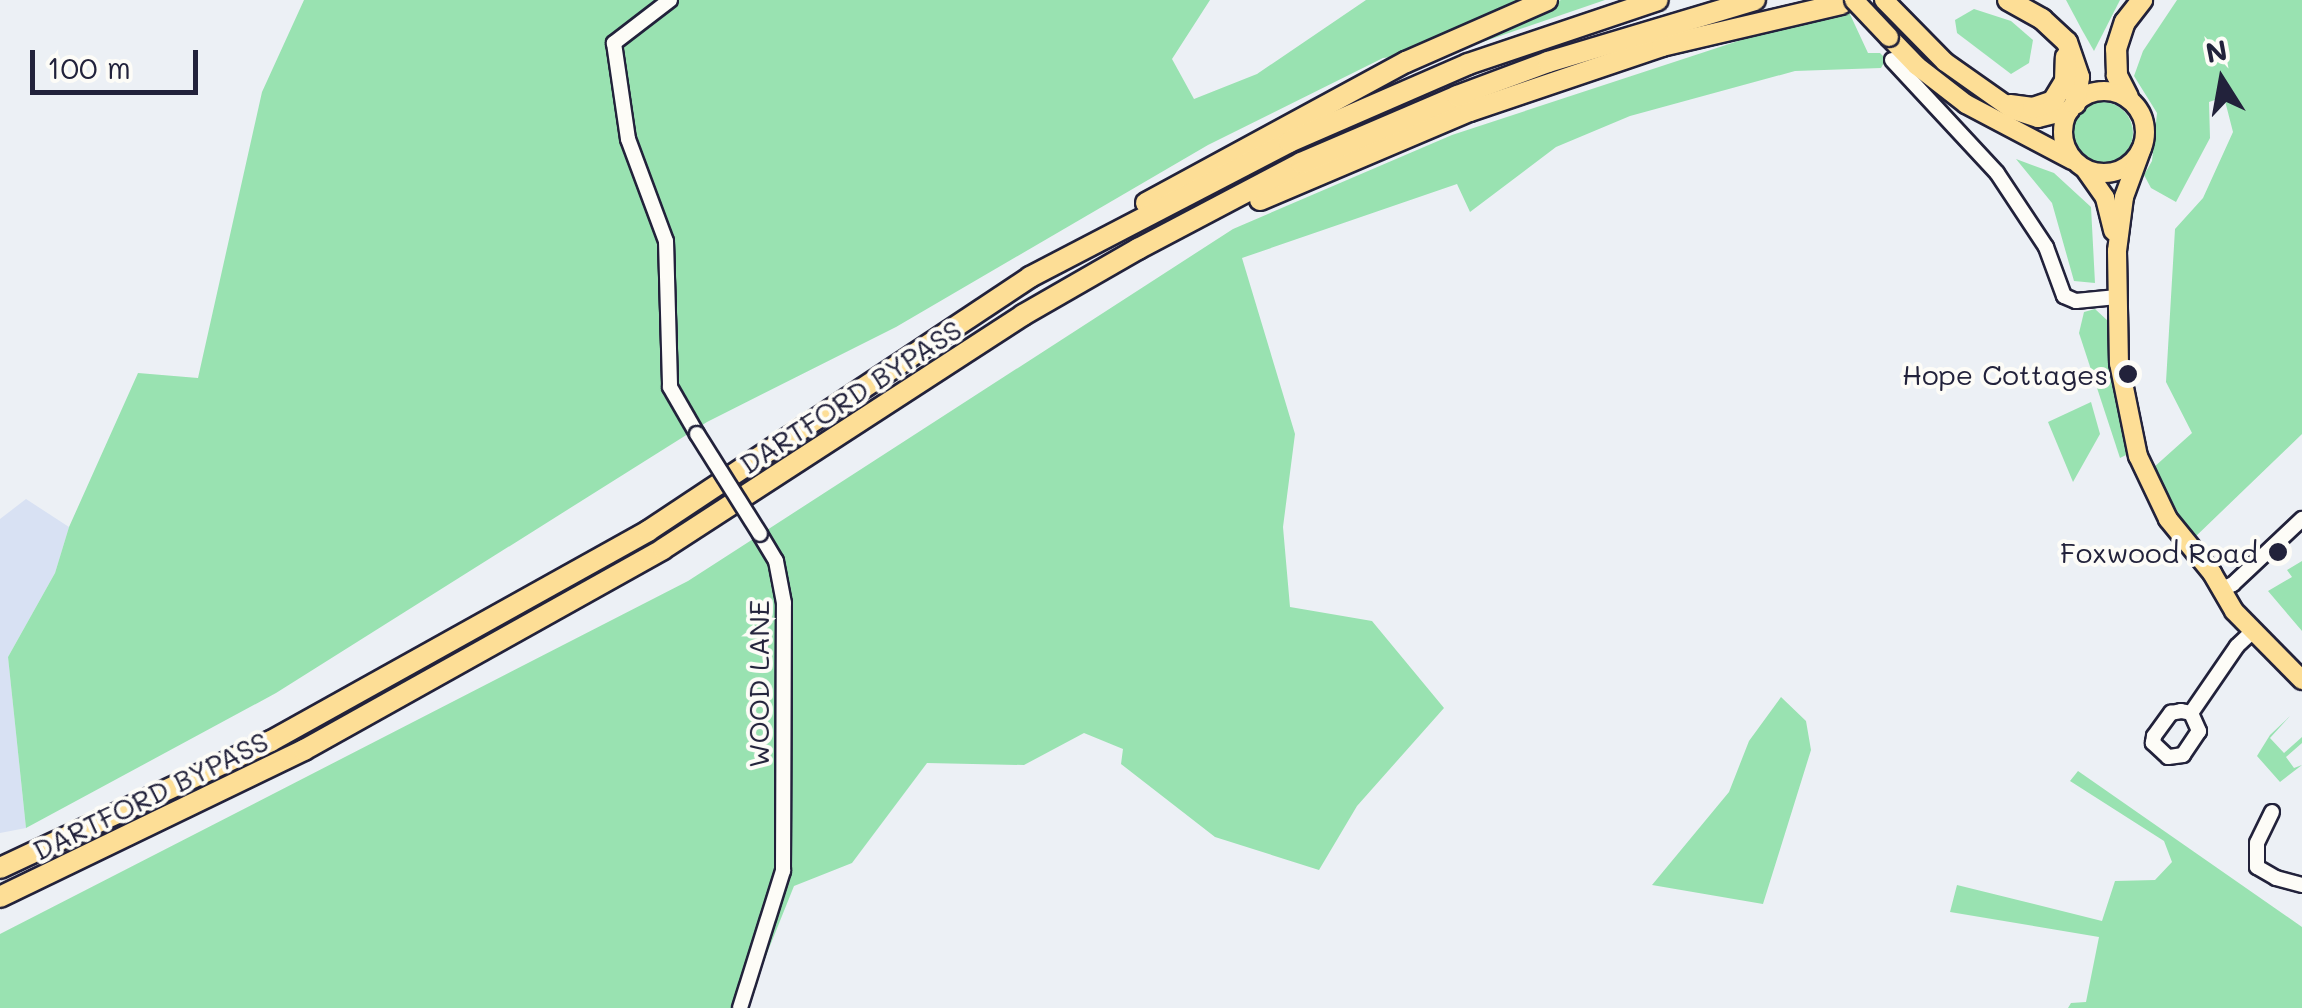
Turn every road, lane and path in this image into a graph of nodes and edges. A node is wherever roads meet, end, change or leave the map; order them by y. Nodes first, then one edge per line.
1 (670, 0) edge
2 (1547, 0) edge
3 (1658, 0) edge
4 (1755, 0) edge
5 (1884, 0) edge
6 (2008, 0) edge
7 (2142, 0) edge
8 (1847, 2) edge
9 (2059, 36) junction
10 (1890, 64) dead end
11 (2128, 97) junction
12 (2010, 105) junction
13 (2072, 107) junction
14 (2142, 148) junction
15 (2080, 166) junction
16 (1138, 248) junction
17 (2118, 251) junction
18 (1030, 277) junction
19 (2117, 297) junction
20 (2302, 518) edge
21 (2222, 589) junction
22 (2252, 632) junction
23 (2302, 680) edge
24 (2190, 713) dead end
25 (2272, 812) dead end
26 (0, 868) edge
27 (2302, 885) edge
28 (0, 897) edge
29 (740, 1008) edge

1 - 29 street, WOOD LANE, bridge
2 - 18 highway
3 - 18 highway, DARTFORD BYPASS
4 - 16 highway, DARTFORD BYPASS
5 - 12 main road
6 - 9 highway
7 - 11 highway
8 - 15 main road, bridge
8 - 16 highway
9 - 12 highway
9 - 13 highway
10 - 19 street
11 - 13 main road
11 - 14 main road
12 - 13 main road
13 - 15 main road
14 - 15 main road
14 - 17 main road
15 - 17 main road
16 - 28 highway, DARTFORD BYPASS
17 - 19 main road
18 - 26 highway, DARTFORD BYPASS
19 - 21 main road
20 - 21 street
21 - 22 main road
22 - 23 main road
22 - 24 street
25 - 27 street

